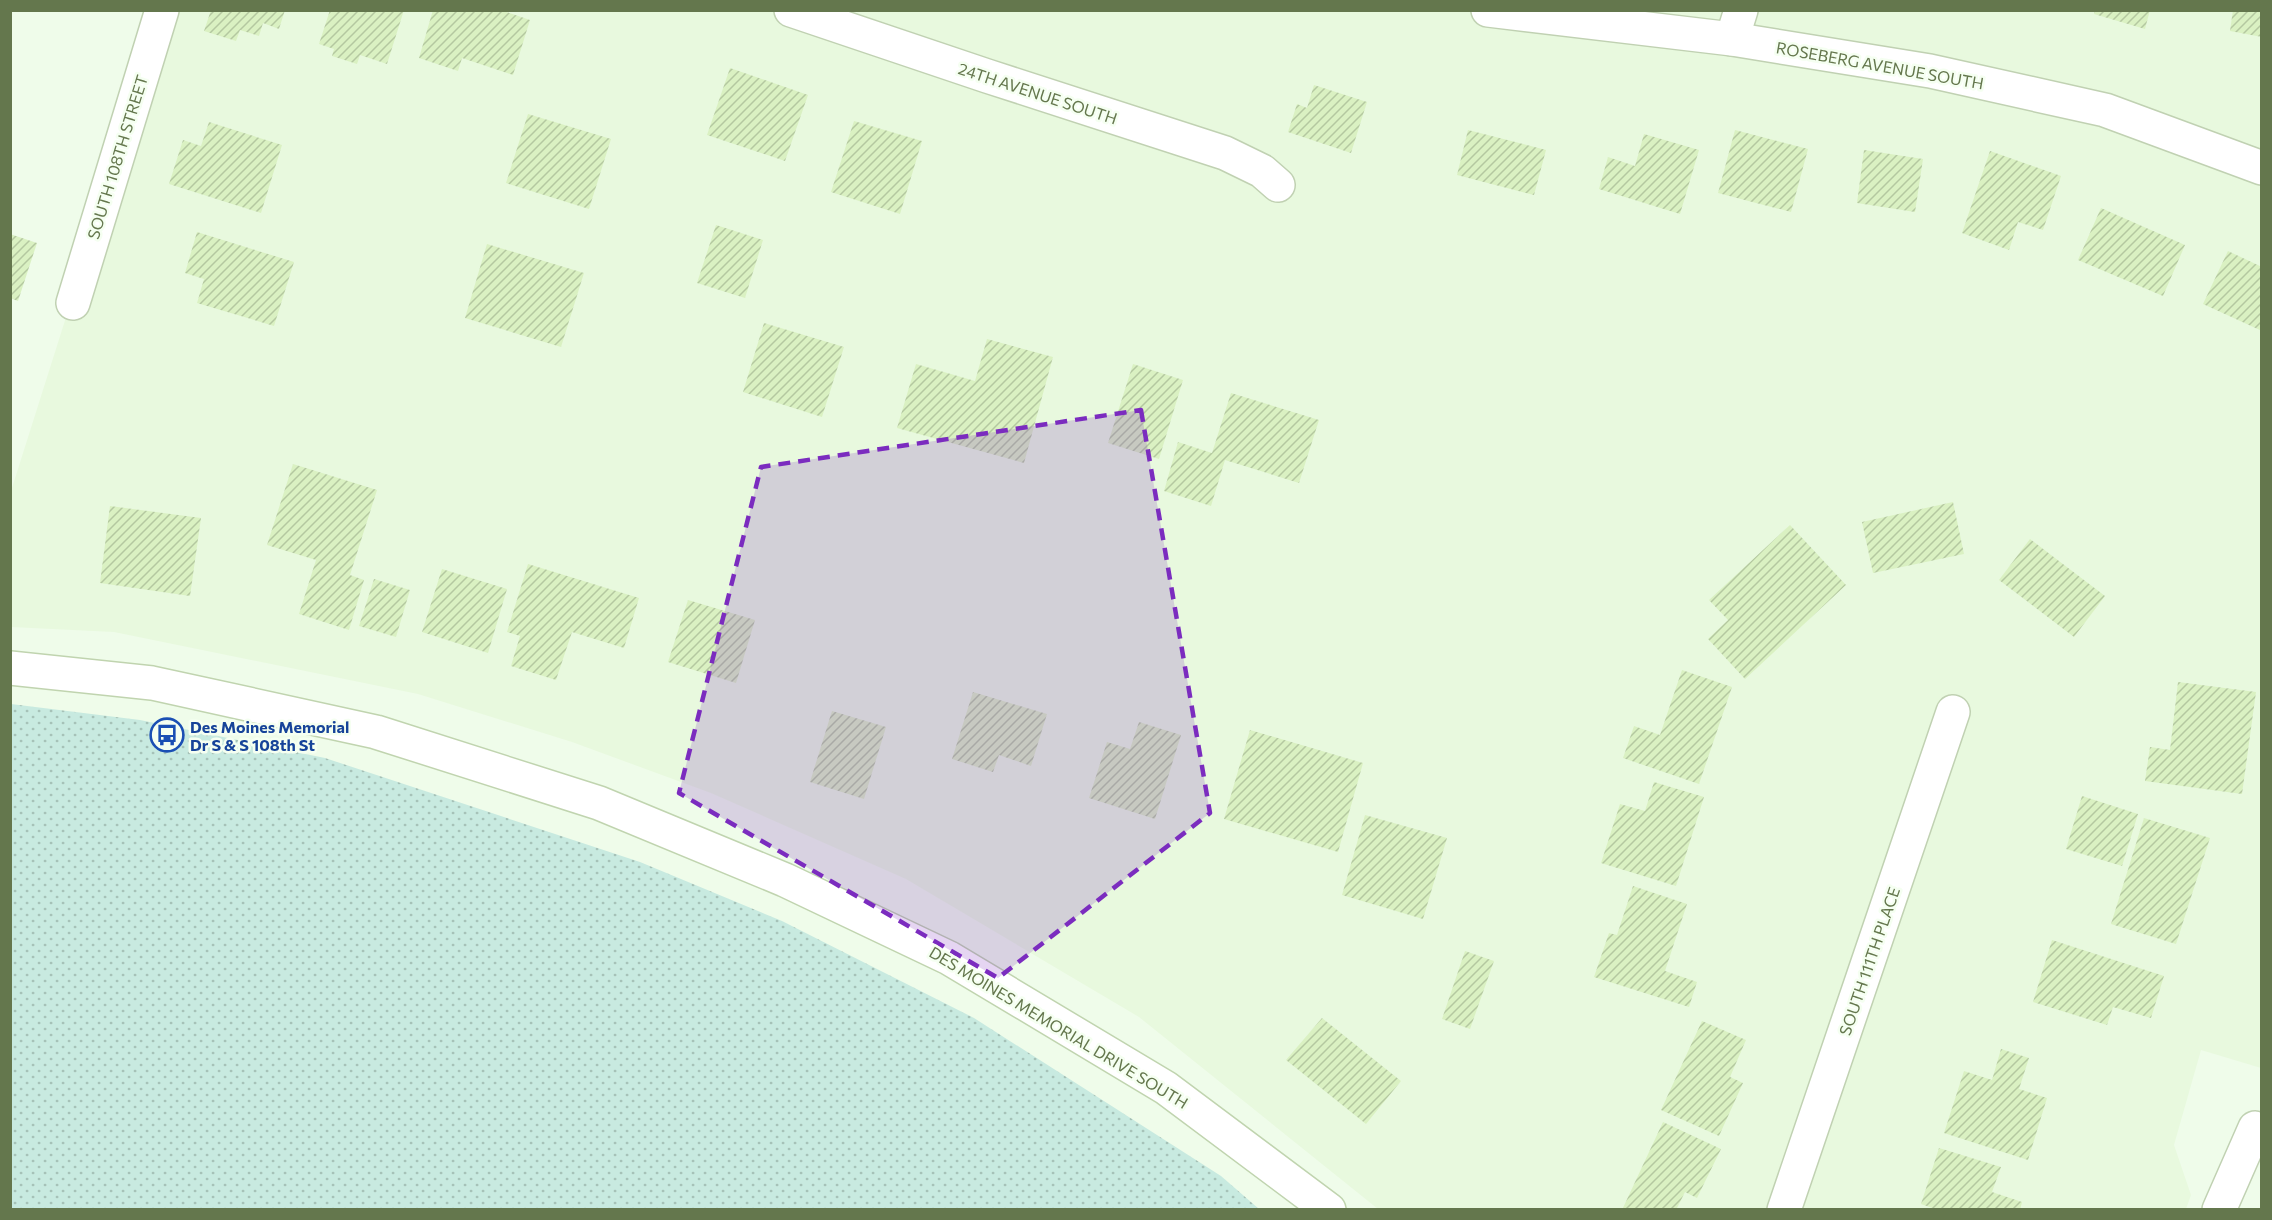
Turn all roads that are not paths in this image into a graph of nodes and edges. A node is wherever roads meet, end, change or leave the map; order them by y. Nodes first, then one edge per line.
1 (162, 10) edge
2 (791, 10) edge
3 (1488, 10) edge
4 (1736, 25) edge
5 (2262, 168) edge
6 (1278, 185) dead end
7 (73, 303) dead end
8 (10, 668) edge
9 (1953, 712) dead end
10 (2255, 1128) dead end
11 (1329, 1209) edge
12 (1784, 1209) edge
13 (2219, 1209) edge

1 - 7 street, SOUTH 108TH STREET
2 - 6 street, 24TH AVENUE SOUTH
3 - 4 street, ROSEBERG AVENUE SOUTH
4 - 5 street, ROSEBERG AVENUE SOUTH
8 - 11 street, DES MOINES MEMORIAL DRIVE SOUTH
9 - 12 street, SOUTH 111TH PLACE
10 - 13 street

